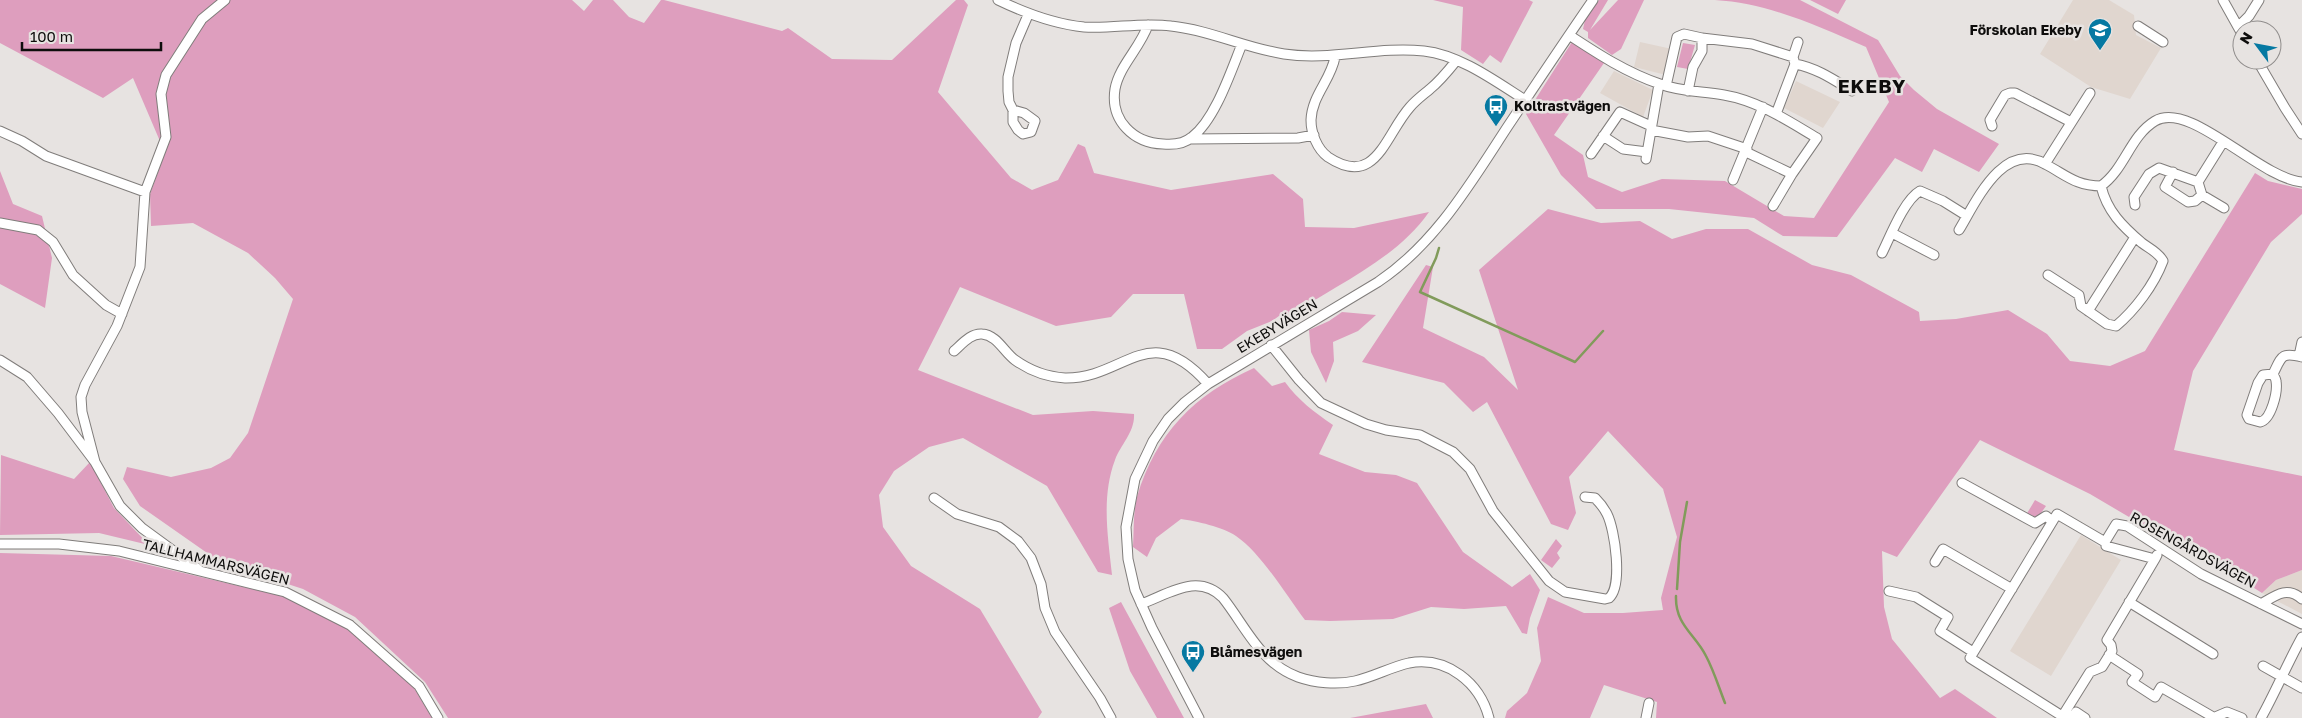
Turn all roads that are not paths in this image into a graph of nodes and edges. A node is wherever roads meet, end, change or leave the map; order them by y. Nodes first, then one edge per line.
1 (225, 0) edge
2 (998, 0) edge
3 (1593, 0) edge
4 (2223, 0) edge
5 (2259, 0) edge
6 (1028, 15) junction
7 (2234, 20) edge
8 (2246, 20) edge
9 (1148, 25) junction
10 (2138, 26) dead end
11 (1569, 35) junction
12 (1702, 38) junction
13 (1798, 42) dead end
14 (2163, 42) dead end
15 (1242, 44) junction
16 (1335, 57) junction
17 (1794, 60) junction
18 (1456, 61) junction
19 (2263, 70) edge
20 (1662, 85) junction
21 (1688, 91) junction
22 (1852, 91) dead end
23 (2090, 93) dead end
24 (1525, 100) junction
25 (1763, 107) junction
26 (1013, 110) dead end
27 (1776, 114) junction
28 (2071, 122) junction
29 (1992, 126) dead end
30 (1651, 128) junction
31 (0, 132) edge
32 (2302, 134) edge
33 (1314, 136) junction
34 (1603, 136) junction
35 (1191, 139) junction
36 (2223, 142) junction
37 (1746, 151) junction
38 (1591, 154) dead end
39 (2045, 164) junction
40 (2173, 172) junction
41 (1792, 174) junction
42 (1733, 180) dead end
43 (2198, 182) junction
44 (2302, 182) edge
45 (2101, 186) junction
46 (145, 192) junction
47 (2202, 195) junction
48 (2135, 205) dead end
49 (1773, 206) dead end
50 (2224, 208) dead end
51 (1967, 216) junction
52 (0, 223) edge
53 (1959, 230) dead end
54 (1892, 233) junction
55 (2135, 237) junction
56 (1882, 253) dead end
57 (1934, 255) dead end
58 (2048, 275) dead end
59 (2088, 312) junction
60 (122, 314) junction
61 (2302, 342) edge
62 (1271, 345) junction
63 (954, 352) dead end
64 (2301, 356) edge
65 (0, 360) edge
66 (2273, 374) junction
67 (1208, 384) junction
68 (95, 462) junction
69 (1962, 482) dead end
70 (1585, 497) dead end
71 (934, 498) dead end
72 (2052, 521) junction
73 (0, 544) edge
74 (2105, 544) junction
75 (2162, 549) junction
76 (2155, 559) junction
77 (1935, 562) dead end
78 (202, 572) junction
79 (2012, 589) junction
80 (1889, 591) dead end
81 (2302, 599) edge
82 (2129, 602) junction
83 (1141, 604) junction
84 (2261, 604) junction
85 (2302, 623) edge
86 (2302, 637) edge
87 (1973, 652) junction
88 (2213, 654) dead end
89 (2109, 655) junction
90 (2263, 666) dead end
91 (2282, 677) junction
92 (2302, 688) edge
93 (1649, 703) dead end
94 (2070, 716) edge
95 (438, 718) edge
96 (1110, 718) edge
97 (1200, 718) edge
98 (1489, 718) edge
99 (1646, 718) edge
100 (2085, 718) edge
101 (2213, 718) edge
102 (2242, 718) edge
103 (2261, 718) edge

1 - 46 street
2 - 6 street
3 - 11 street, EKEBYVÄGEN
4 - 7 street
5 - 8 street
6 - 9 street
6 - 26 street
9 - 15 street
9 - 35 street
10 - 14 street
11 - 20 street
11 - 24 street, EKEBYVÄGEN
12 - 17 street
12 - 20 street
12 - 21 street
13 - 17 street
15 - 16 street
15 - 35 street
16 - 18 street
16 - 33 street
17 - 22 street
17 - 27 street
18 - 24 street
18 - 33 street
19 - 32 street
20 - 21 street
20 - 30 street
21 - 25 street
23 - 28 street
24 - 62 street, EKEBYVÄGEN
25 - 27 street
25 - 37 street
27 - 41 street
28 - 29 street
28 - 39 street
30 - 34 street
30 - 34 street
30 - 37 street
31 - 46 street
33 - 35 street
34 - 38 street
36 - 43 street
36 - 44 street
36 - 45 street
37 - 41 street
37 - 42 street
39 - 45 street
39 - 51 street
40 - 43 street
40 - 47 street
40 - 48 street
41 - 49 street
43 - 47 street
45 - 55 street
46 - 60 street
47 - 50 street
51 - 53 street
51 - 54 street
52 - 60 street
54 - 56 street
54 - 57 street
55 - 59 street
55 - 59 street
58 - 59 street
60 - 68 street
61 - 64 street
62 - 67 street, EKEBYVÄGEN
62 - 70 street
63 - 67 street
64 - 66 street
65 - 68 street
66 - 66 street
67 - 83 street, EKEBYVÄGEN
68 - 78 street
69 - 72 street
71 - 96 street
72 - 74 street
72 - 79 street
73 - 78 street, TALLHAMMARSVÄGEN
74 - 75 street, ROSENGÅRDSVÄGEN
74 - 76 street
75 - 76 street
75 - 84 street, ROSENGÅRDSVÄGEN
76 - 82 street
77 - 79 street
78 - 95 street, TALLHAMMARSVÄGEN
79 - 87 street
80 - 87 street
81 - 84 street
82 - 88 street
82 - 89 street
83 - 97 street, EKEBYVÄGEN
83 - 98 street
84 - 85 street, ROSENGÅRDSVÄGEN
86 - 91 street
87 - 94 street
89 - 94 street
89 - 101 street
90 - 91 street
91 - 92 street
91 - 103 street
93 - 99 street
94 - 100 street
101 - 102 street

